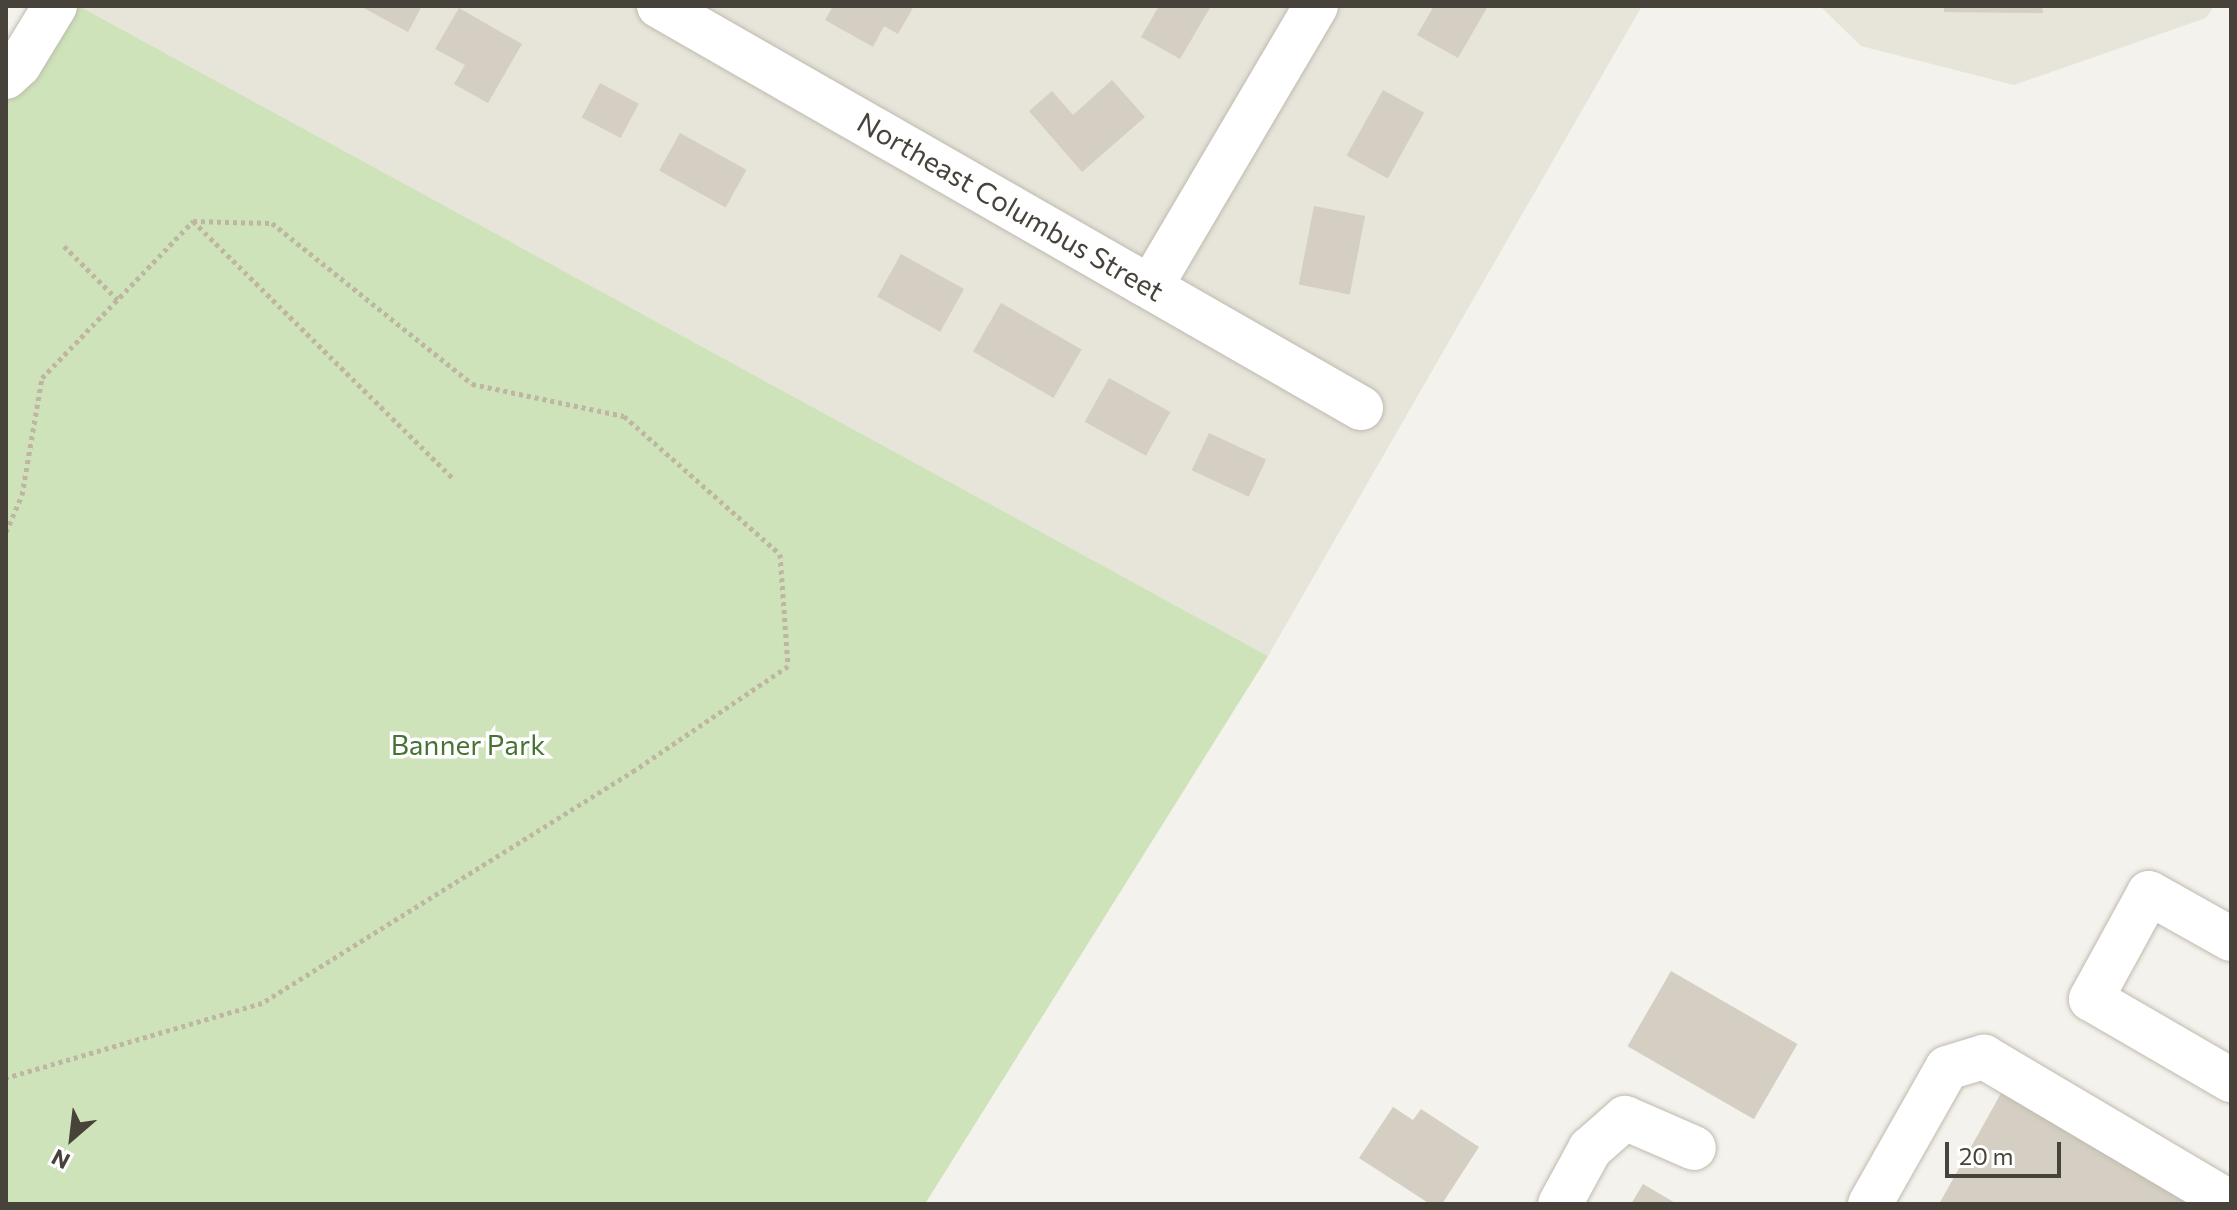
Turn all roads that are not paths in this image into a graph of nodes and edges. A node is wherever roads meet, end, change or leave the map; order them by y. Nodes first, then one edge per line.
1 (55, 6) edge
2 (659, 6) edge
3 (1316, 6) edge
4 (706, 18) edge
5 (6, 77) edge
6 (1151, 286) junction
7 (1361, 408) dead end
8 (2231, 939) edge
9 (2231, 1080) edge
10 (1694, 1148) dead end
11 (2231, 1203) edge
12 (1560, 1204) edge
13 (1870, 1204) edge

1 - 5 street
2 - 4 street, Northeast Columbus Street
3 - 6 street
4 - 6 street, Northeast Columbus Street
6 - 7 street, Northeast Columbus Street
8 - 9 street
10 - 12 street
11 - 13 street

